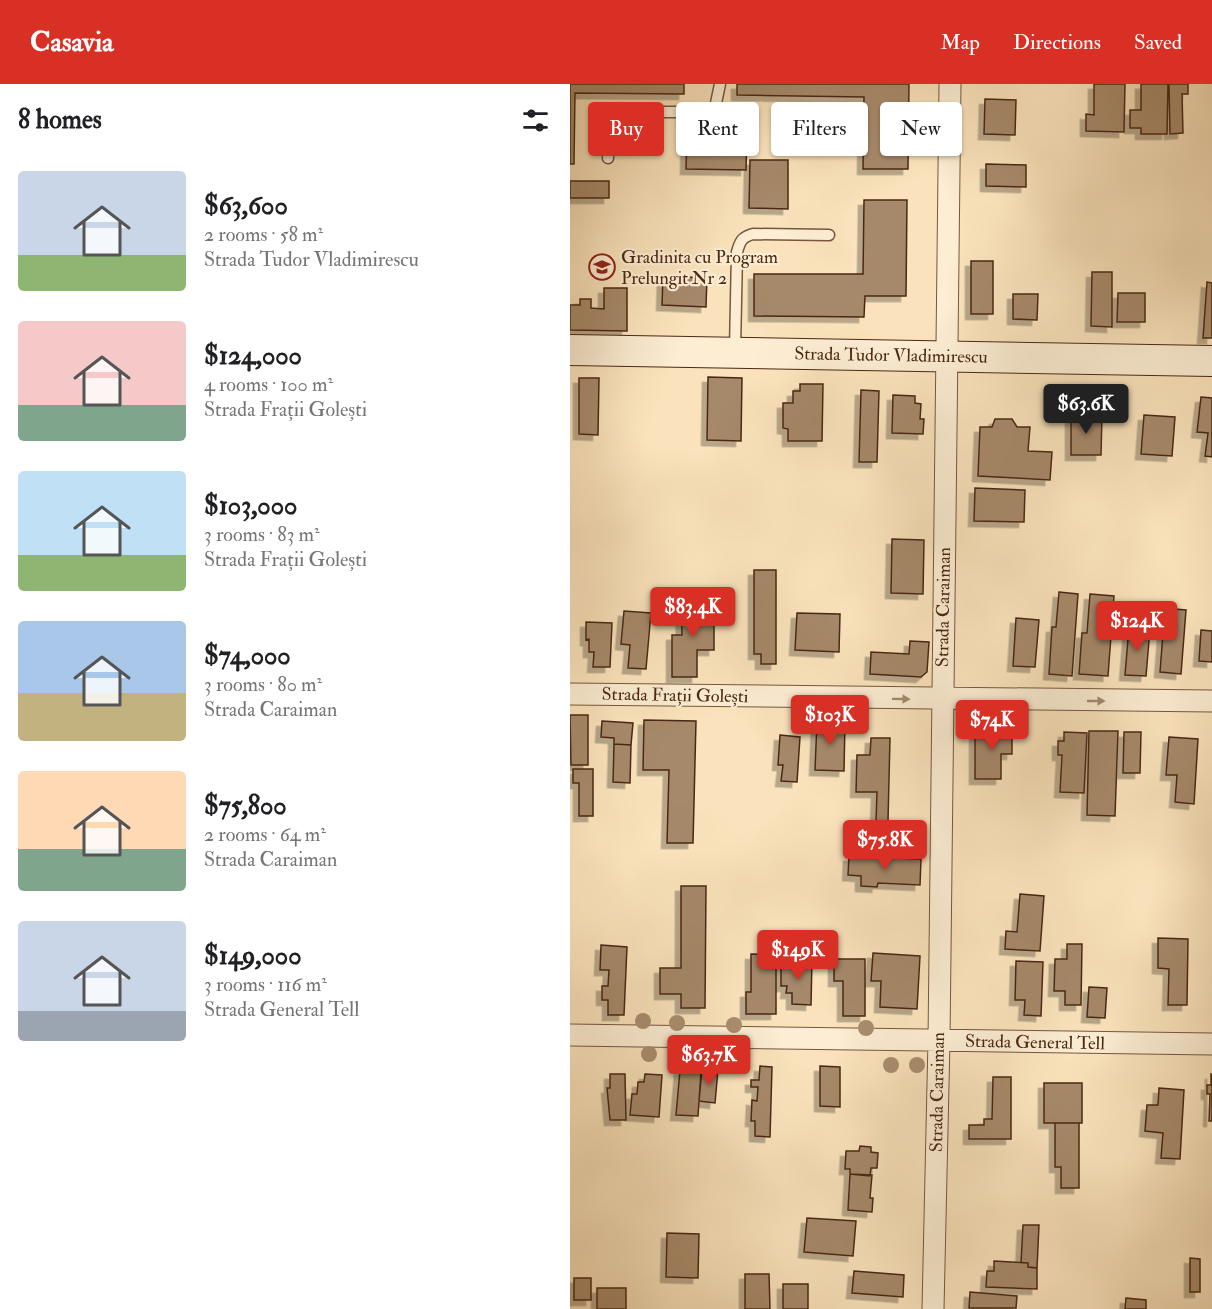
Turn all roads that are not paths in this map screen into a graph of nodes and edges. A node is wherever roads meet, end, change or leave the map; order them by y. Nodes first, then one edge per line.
1 (720, 84) edge
2 (950, 84) edge
3 (608, 158) dead end
4 (829, 235) dead end
5 (570, 350) edge
6 (735, 352) junction
7 (946, 356) junction
8 (1212, 361) edge
9 (570, 694) edge
10 (942, 699) junction
11 (1212, 701) edge
12 (570, 1035) edge
13 (939, 1040) junction
14 (1212, 1044) edge
15 (933, 1309) edge

1 - 3 lane
2 - 7 street, Strada Caraiman
4 - 6 lane
5 - 6 street, Strada Tudor Vladimirescu
6 - 7 street, Strada Tudor Vladimirescu
7 - 8 street, Strada Tudor Vladimirescu
7 - 10 street, Strada Caraiman
9 -> 10 street, Strada Frații Golești
10 -> 11 street, Strada Frații Golești
10 - 13 street, Strada Caraiman
12 - 13 street, Strada General Tell
13 - 14 street, Strada General Tell
13 - 15 street, Strada Caraiman

